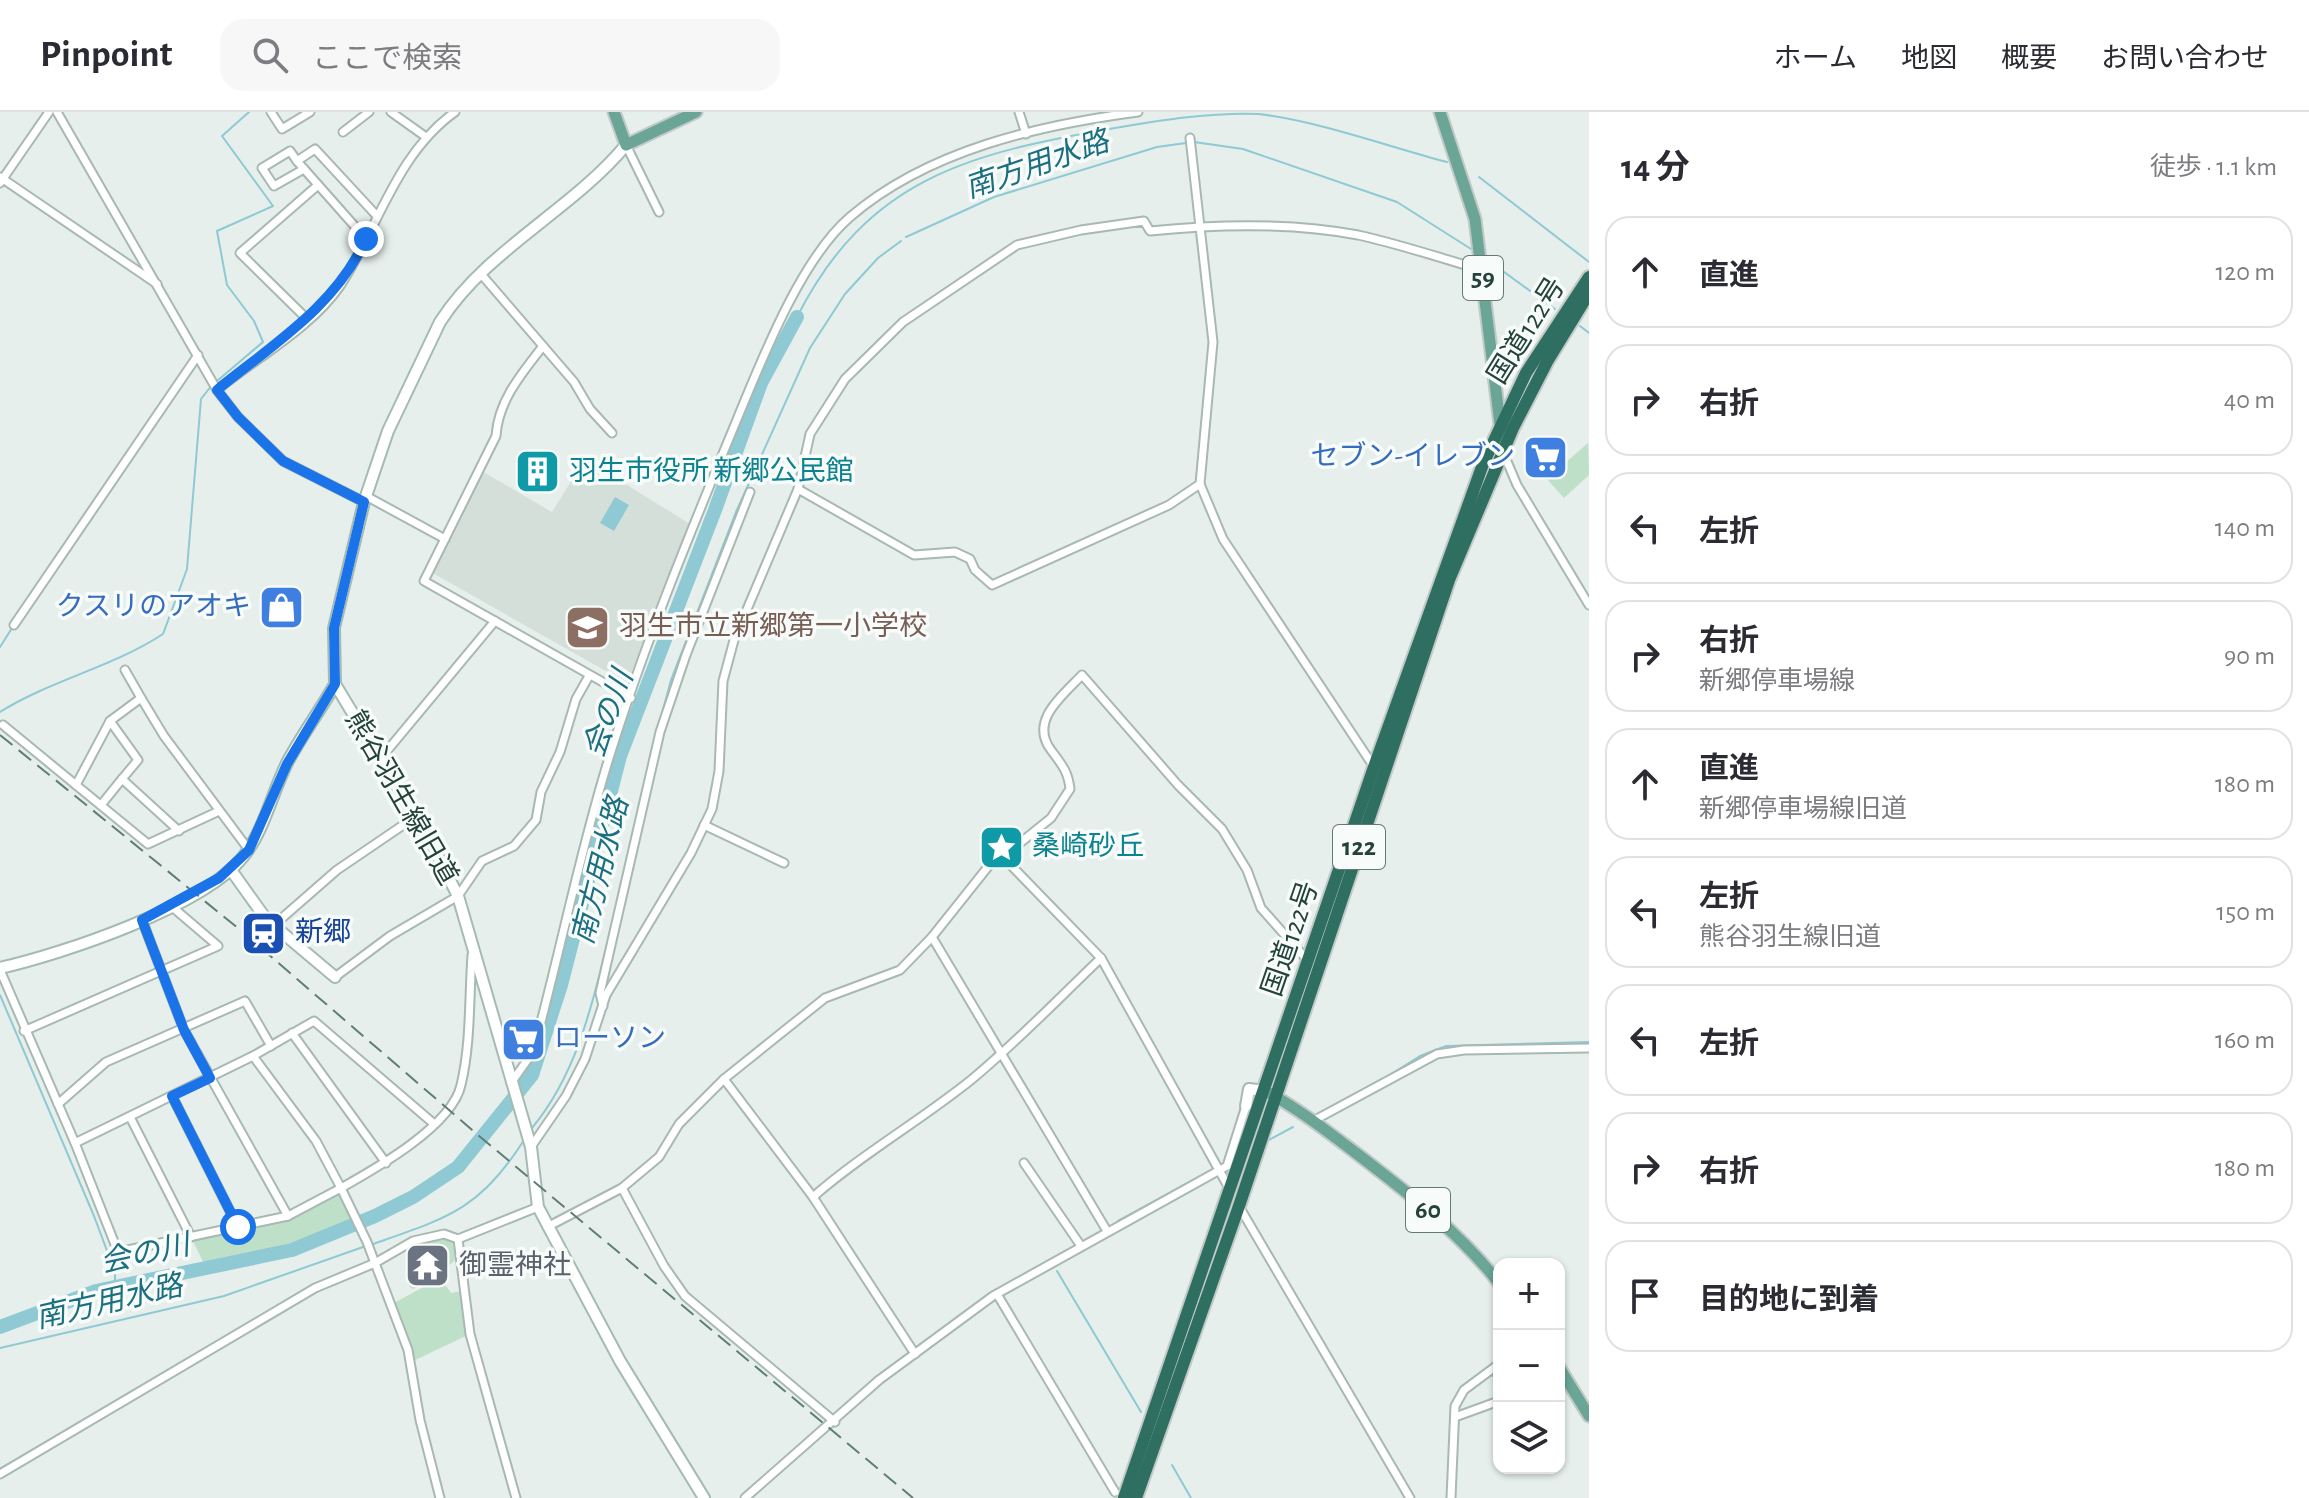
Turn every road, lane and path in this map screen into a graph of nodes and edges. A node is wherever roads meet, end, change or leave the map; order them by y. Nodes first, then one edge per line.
1 (49, 112) edge
2 (57, 112) edge
3 (271, 112) edge
4 (310, 112) edge
5 (369, 112) edge
6 (391, 112) edge
7 (455, 112) edge
8 (614, 112) edge
9 (696, 112) edge
10 (1019, 112) edge
11 (1138, 112) edge
12 (1440, 112) edge
13 (1094, 115) edge
14 (343, 132) dead end
15 (1026, 134) junction
16 (426, 137) junction
17 (1190, 138) dead end
18 (626, 145) junction
19 (297, 161) junction
20 (304, 169) junction
21 (1, 180) edge
22 (318, 185) junction
23 (659, 212) dead end
24 (377, 216) junction
25 (1201, 225) junction
26 (366, 239) junction
27 (1482, 270) junction
28 (481, 274) junction
29 (1589, 277) edge
30 (159, 285) junction
31 (1589, 293) edge
32 (307, 319) junction
33 (543, 346) junction
34 (198, 355) junction
35 (217, 390) junction
36 (1498, 428) junction
37 (612, 433) dead end
38 (1503, 449) junction
39 (1200, 484) junction
40 (798, 489) junction
41 (750, 492) dead end
42 (365, 499) junction
43 (445, 539) junction
44 (1589, 605) edge
45 (495, 621) junction
46 (14, 625) dead end
47 (125, 670) dead end
48 (589, 676) junction
49 (335, 684) junction
50 (141, 698) junction
51 (631, 698) junction
52 (110, 721) junction
53 (3, 725) dead end
54 (381, 758) junction
55 (1374, 767) junction
56 (122, 779) junction
57 (76, 785) junction
58 (101, 805) junction
59 (219, 811) junction
60 (415, 817) junction
61 (704, 825) junction
62 (179, 831) junction
63 (249, 850) junction
64 (999, 853) junction
65 (784, 863) dead end
66 (231, 870) junction
67 (458, 896) junction
68 (170, 905) junction
69 (142, 920) junction
70 (274, 925) junction
71 (932, 937) junction
72 (473, 950) junction
73 (1101, 958) junction
74 (1309, 962) junction
75 (0, 969) edge
76 (161, 969) junction
77 (335, 977) joint
78 (603, 1006) junction
79 (184, 1030) junction
80 (24, 1031) junction
81 (292, 1033) junction
82 (271, 1046) junction
83 (1589, 1048) edge
84 (1002, 1052) junction
85 (253, 1056) junction
86 (210, 1078) junction
87 (724, 1079) junction
88 (511, 1083) junction
89 (1270, 1094) junction
90 (172, 1096) junction
91 (58, 1104) junction
92 (1246, 1106) joint
93 (130, 1117) junction
94 (1313, 1121) junction
95 (433, 1123) junction
96 (75, 1143) junction
97 (531, 1147) junction
98 (386, 1163) junction
99 (1024, 1163) dead end
100 (1218, 1171) junction
101 (341, 1188) junction
102 (622, 1188) junction
103 (1230, 1191) junction
104 (813, 1197) junction
105 (1239, 1206) junction
106 (538, 1207) junction
107 (288, 1216) junction
108 (238, 1227) junction
109 (547, 1227) junction
110 (1107, 1231) junction
111 (191, 1237) junction
112 (458, 1239) junction
113 (1081, 1246) junction
114 (375, 1263) junction
115 (1493, 1276) edge
116 (997, 1294) junction
117 (915, 1354) junction
118 (1493, 1369) edge
119 (1565, 1377) edge
120 (1496, 1402) edge
121 (1589, 1416) edge
122 (1455, 1417) junction
123 (835, 1422) junction
124 (0, 1474) edge
125 (1120, 1495) edge
126 (440, 1498) edge
127 (516, 1498) edge
128 (704, 1498) edge
129 (745, 1498) edge
130 (1136, 1498) edge
131 (1410, 1498) edge
132 (1451, 1498) edge

1 - 21 street
2 - 30 street
3 - 4 street
5 - 14 street
6 - 16 street
7 - 16 street
8 - 18 main road
9 - 18 main road
10 - 15 street
11 - 13 street
12 - 27 main road, 59
13 - 15 street
15 - 51 street
16 - 24 street
17 - 25 street
18 - 23 street
18 - 28 street, 熊谷羽生線旧道
19 - 20 street
19 - 20 street
19 - 24 street
20 - 22 street
21 - 30 street
22 - 26 street
22 - 32 street
24 - 26 street
25 - 27 street
25 - 39 street
25 - 40 street
26 - 32 street
27 - 36 main road, 59
28 - 33 street
28 - 42 street, 熊谷羽生線旧道
29 - 36 highway, 国道122号 / 122
30 - 34 street
31 - 38 highway, 国道122号 / 122
32 - 35 street
33 - 37 street
33 - 43 street
34 - 35 street
34 - 46 street
35 - 42 street
36 - 38 main road, 59
36 - 55 highway, 国道122号 / 122
38 - 44 street
38 - 89 highway, 国道122号 / 122
39 - 40 street
39 - 55 street
40 - 61 street
41 - 78 street
42 - 43 street
42 - 49 street, 熊谷羽生線旧道
43 - 45 street
45 - 48 street
45 - 54 street
47 - 50 street
48 - 51 street
48 - 67 street
49 - 54 street, 熊谷羽生線旧道
49 - 63 street
50 - 52 street
50 - 59 street
51 - 88 street
52 - 56 street
52 - 57 street
53 - 57 street
54 - 60 street, 熊谷羽生線旧道
55 - 74 highway, 国道122号 / 122
56 - 58 street
56 - 62 street
57 - 58 street
58 - 62 street
59 - 62 street
59 - 63 street
60 - 67 street, 熊谷羽生線旧道
60 - 70 street
61 - 65 street
61 - 78 street
63 - 66 street
64 - 71 street
64 - 73 street
64 - 74 street
66 - 68 street
66 - 70 street
67 - 72 street, 熊谷羽生線旧道
67 - 77 street
68 - 69 street
68 - 76 street
69 - 75 street
69 - 76 street
70 - 77 street
71 - 84 street
71 - 87 street
72 - 88 street, 熊谷羽生線旧道
72 - 95 street
73 - 84 street
73 - 100 street
74 - 89 highway, 国道122号 / 122
75 - 80 street
76 - 79 street
76 - 80 street
78 - 97 street
79 - 82 street
79 - 86 street
79 - 91 street
80 - 91 street
81 - 82 street
81 - 95 street
81 - 98 street
82 - 85 street
83 - 94 street
84 - 104 street
84 - 110 street
85 - 86 street
85 - 101 street
86 - 90 street
86 - 107 street
87 - 102 street
87 - 104 street
88 - 97 street, 熊谷羽生線旧道
89 - 92 street
89 - 94 main road, 60
89 - 103 highway, 国道122号 / 122
89 - 105 highway, 国道122号 / 122
90 - 93 street
90 - 108 street
91 - 96 street
92 - 100 street
93 - 96 street
93 - 111 street
94 - 115 main road, 60
95 - 98 street
96 - 111 street
97 - 106 street, 熊谷羽生線旧道
98 - 101 street
99 - 113 street
100 - 103 street
100 - 110 street
101 - 107 street
101 - 114 street
102 - 109 street
102 - 123 street
103 - 125 highway, 国道122号 / 122
104 - 117 street
105 - 130 highway, 国道122号 / 122
105 - 131 street
106 - 109 street, 熊谷羽生線旧道
106 - 112 street
107 - 108 street
108 - 111 street
109 - 128 street, 熊谷羽生線旧道
110 - 113 street
112 - 114 street
112 - 127 street
113 - 116 street
114 - 124 street
114 - 126 street
116 - 117 street
116 - 125 street
117 - 123 street
118 - 122 street
119 - 121 main road
120 - 122 street
122 - 132 street
123 - 129 street

